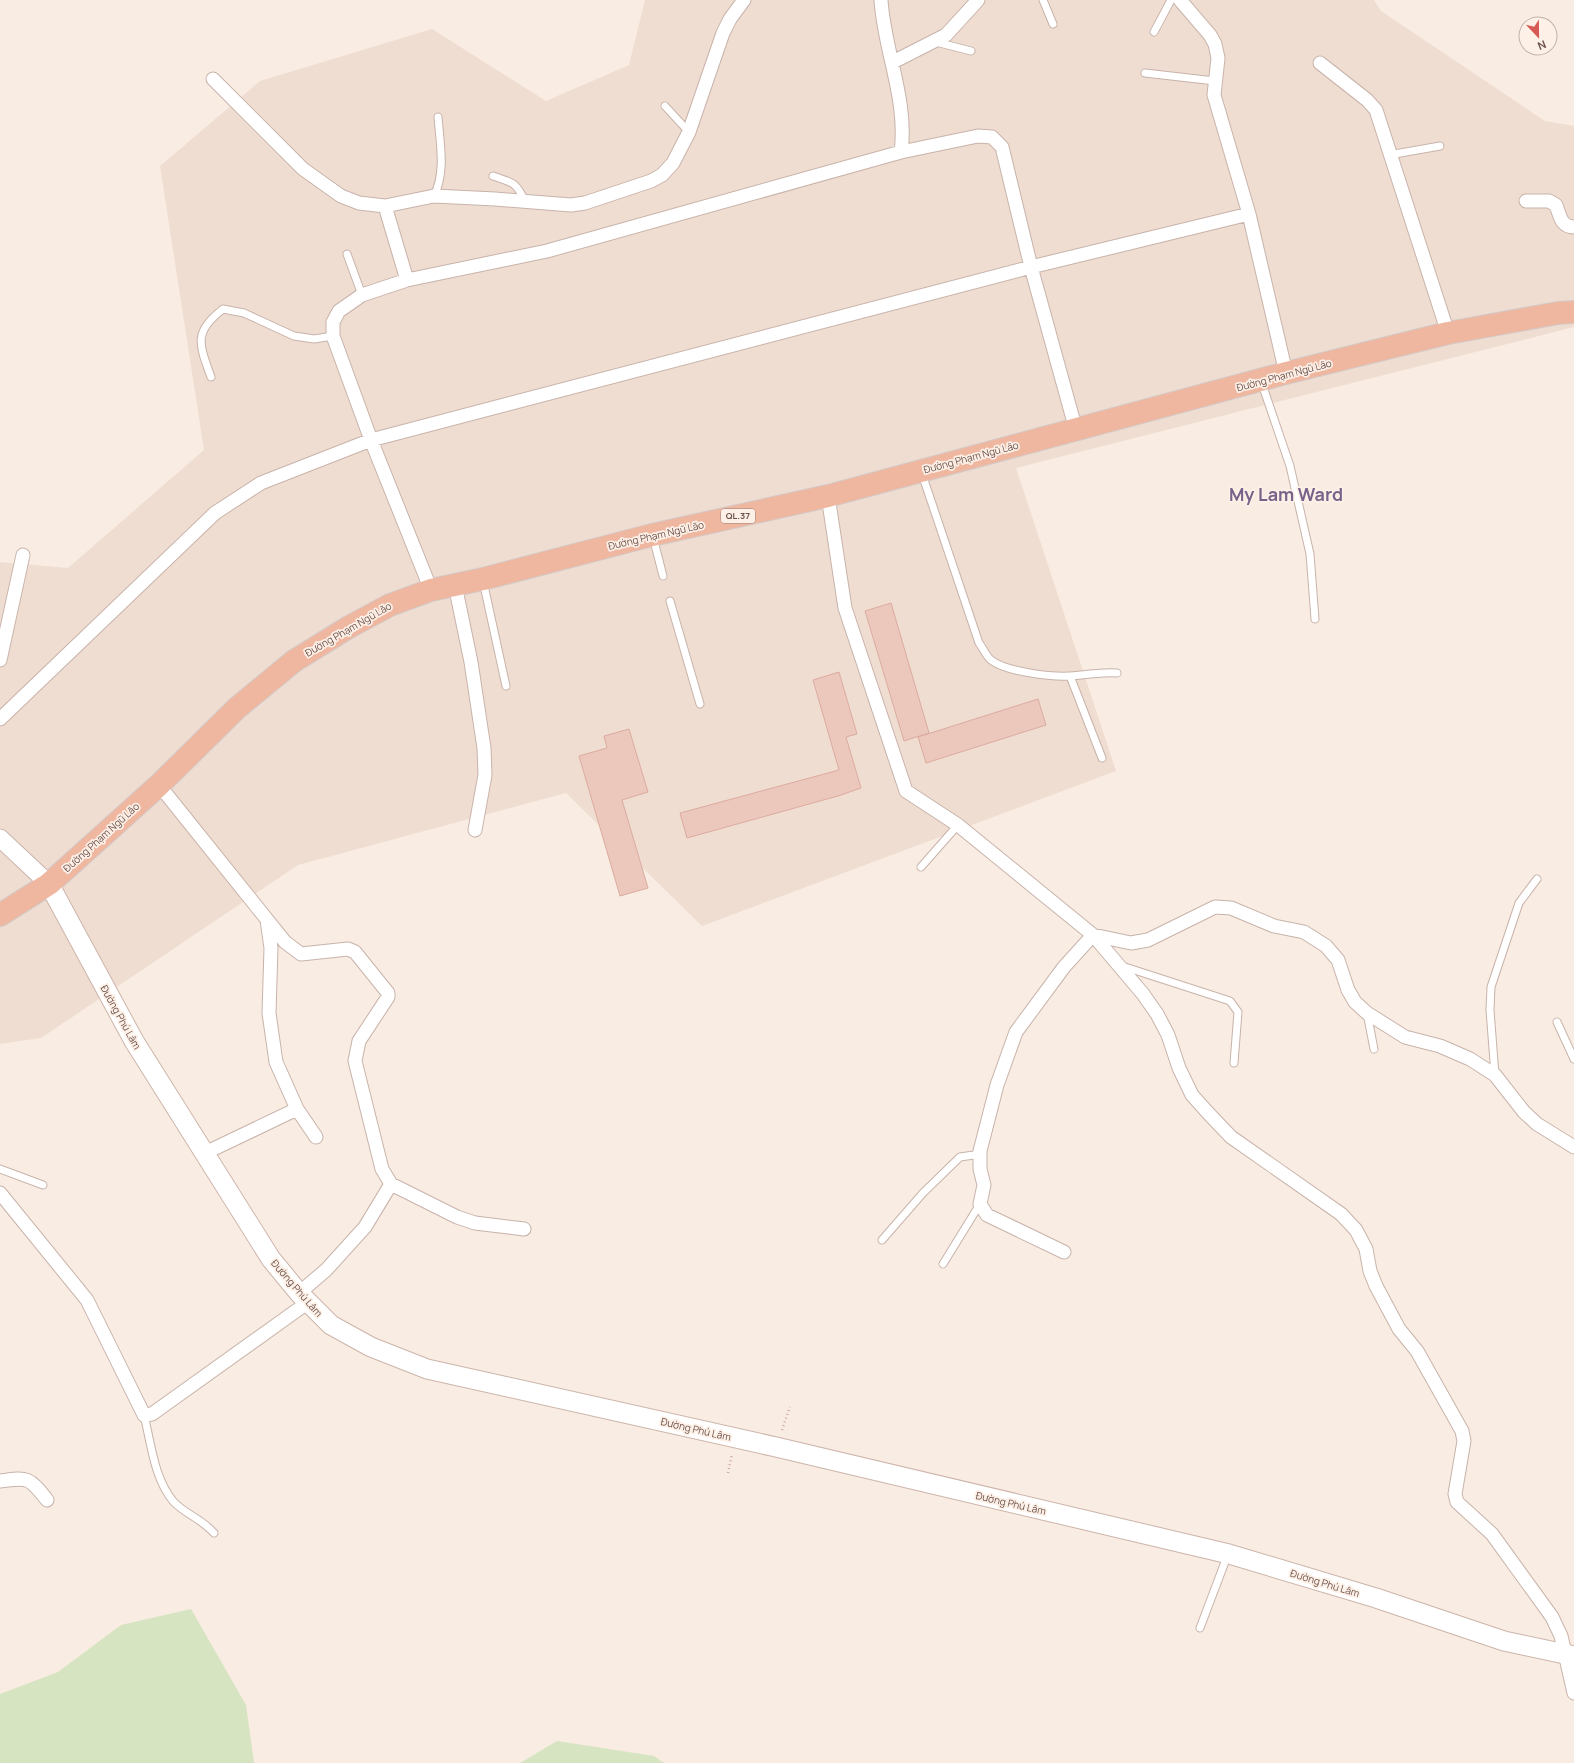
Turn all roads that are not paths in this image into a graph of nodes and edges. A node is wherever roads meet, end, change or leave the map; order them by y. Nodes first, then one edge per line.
1 (744, 0) edge
2 (881, 0) edge
3 (978, 0) edge
4 (1043, 0) edge
5 (1171, 0) edge
6 (1180, 0) edge
7 (1052, 24) dead end
8 (1154, 32) dead end
9 (936, 42) junction
10 (970, 51) dead end
11 (893, 62) junction
12 (1320, 63) dead end
13 (1145, 73) dead end
14 (213, 79) dead end
15 (1215, 81) junction
16 (665, 106) dead end
17 (438, 117) dead end
18 (689, 132) junction
19 (1440, 146) dead end
20 (901, 152) junction
21 (1389, 155) junction
22 (493, 176) dead end
23 (434, 196) junction
24 (525, 201) junction
25 (1526, 201) dead end
26 (385, 206) junction
27 (1249, 214) junction
28 (1574, 227) edge
29 (347, 254) dead end
30 (1031, 268) junction
31 (407, 280) junction
32 (362, 295) junction
33 (1574, 312) edge
34 (1448, 333) junction
35 (333, 336) junction
36 (1286, 373) junction
37 (211, 376) dead end
38 (1260, 381) junction
39 (1076, 430) junction
40 (371, 440) junction
41 (920, 470) junction
42 (828, 496) junction
43 (652, 535) junction
44 (23, 555) dead end
45 (663, 576) dead end
46 (483, 579) junction
47 (455, 585) junction
48 (431, 590) junction
49 (670, 601) dead end
50 (1315, 619) dead end
51 (0, 660) edge
52 (1117, 673) dead end
53 (1070, 676) junction
54 (506, 686) dead end
55 (700, 704) dead end
56 (0, 719) edge
57 (1102, 758) dead end
58 (159, 785) junction
59 (958, 825) junction
60 (475, 830) dead end
61 (0, 838) edge
62 (921, 867) dead end
63 (1537, 879) dead end
64 (49, 884) junction
65 (2, 910) edge
66 (267, 920) junction
67 (1093, 934) junction
68 (1116, 964) junction
69 (1367, 1012) junction
70 (1557, 1022) dead end
71 (1374, 1048) dead end
72 (1574, 1059) edge
73 (1234, 1063) dead end
74 (1495, 1075) junction
75 (297, 1109) junction
76 (316, 1137) dead end
77 (1574, 1147) edge
78 (205, 1153) junction
79 (980, 1159) junction
80 (0, 1170) edge
81 (391, 1184) junction
82 (43, 1185) dead end
83 (0, 1193) edge
84 (980, 1204) junction
85 (524, 1229) dead end
86 (882, 1240) dead end
87 (1064, 1252) dead end
88 (943, 1264) dead end
89 (303, 1298) junction
90 (144, 1415) junction
91 (0, 1481) edge
92 (47, 1500) dead end
93 (214, 1533) dead end
94 (1228, 1554) junction
95 (1200, 1628) dead end
96 (1570, 1655) edge
97 (1574, 1693) edge

1 - 18 street
2 - 11 street
3 - 9 street
4 - 7 lane
5 - 8 lane
6 - 15 street
9 - 10 lane
9 - 11 street
11 - 20 street
12 - 21 street
13 - 15 lane
14 - 26 street
15 - 27 street
16 - 18 lane
17 - 23 lane
18 - 24 street
19 - 21 lane
20 - 30 street
20 - 31 street
21 - 34 street
22 - 24 lane
23 - 24 street
23 - 26 street
25 - 28 street
26 - 31 street
27 - 30 street
27 - 36 street
29 - 32 lane
30 - 39 street
30 - 40 street
31 - 32 street
32 - 35 street
33 - 34 highway, Đường Phạm Ngũ Lão / QL.37
34 - 36 highway, Đường Phạm Ngũ Lão / QL.37
35 - 37 lane
35 - 40 street
36 - 38 highway, Đường Phạm Ngũ Lão / QL.37
38 - 39 highway, Đường Phạm Ngũ Lão / QL.37
38 - 50 lane
39 - 41 highway, Đường Phạm Ngũ Lão / QL.37
40 - 48 street
40 - 56 street
41 - 42 highway, Đường Phạm Ngũ Lão / QL.37
41 - 53 lane
42 - 43 highway, Đường Phạm Ngũ Lão / QL.37
42 - 59 street
43 - 45 lane
43 - 46 highway, Đường Phạm Ngũ Lão / QL.37
44 - 51 street
46 - 47 highway, Đường Phạm Ngũ Lão / QL.37
46 - 54 lane
47 - 48 highway, Đường Phạm Ngũ Lão / QL.37
47 - 60 street
48 - 58 highway, Đường Phạm Ngũ Lão / QL.37
49 - 55 lane
52 - 53 lane
53 - 57 lane
58 - 64 highway, Đường Phạm Ngũ Lão / QL.37
58 - 66 street
59 - 62 lane
59 - 67 street
61 - 64 street
63 - 74 lane
64 - 65 highway, Đường Phạm Ngũ Lão / QL.37
64 - 78 main road, Đường Phú Lâm
66 - 75 street
66 - 81 street
67 - 68 street
67 - 69 street
67 - 79 street
68 - 73 lane
68 - 96 street
69 - 71 lane
69 - 74 street
70 - 72 lane
74 - 77 street
75 - 76 street
75 - 78 street
78 - 89 main road, Đường Phú Lâm
79 - 84 street
79 - 86 lane
80 - 82 lane
81 - 85 street
81 - 89 street
83 - 90 street
84 - 87 street
84 - 88 lane
89 - 90 street
89 - 94 main road, Đường Phú Lâm
90 - 93 lane
91 - 92 street
94 - 95 lane
94 - 96 main road, Đường Phú Lâm
96 - 97 street

